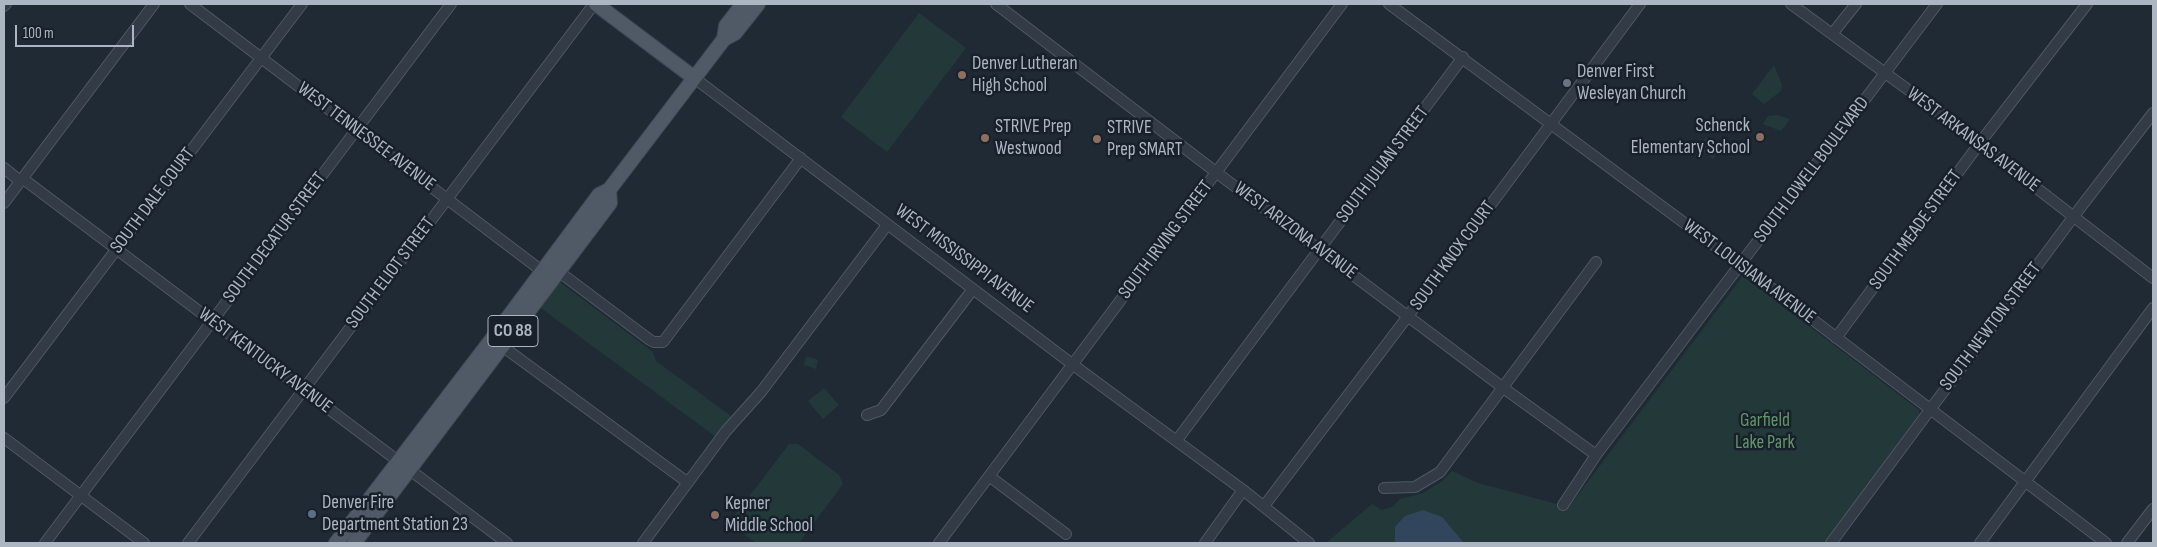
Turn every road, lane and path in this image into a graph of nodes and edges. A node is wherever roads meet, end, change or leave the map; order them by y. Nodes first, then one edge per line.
1 (154, 4) edge
2 (190, 4) edge
3 (302, 4) edge
4 (451, 4) edge
5 (595, 4) edge
6 (743, 4) edge
7 (758, 4) edge
8 (996, 4) edge
9 (1342, 4) edge
10 (1390, 4) edge
11 (1640, 4) edge
12 (1791, 4) edge
13 (1856, 4) edge
14 (1937, 4) edge
15 (2087, 4) edge
16 (1832, 34) junction
17 (724, 38) junction
18 (1463, 57) junction
19 (261, 58) junction
20 (1885, 74) junction
21 (693, 77) junction
22 (2153, 113) edge
23 (1550, 124) junction
24 (356, 130) junction
25 (1979, 144) junction
26 (801, 158) junction
27 (4, 168) edge
28 (1216, 172) junction
29 (21, 180) junction
30 (609, 190) junction
31 (447, 199) junction
32 (4, 203) edge
33 (2074, 216) junction
34 (887, 225) junction
35 (116, 249) junction
36 (1320, 250) junction
37 (1596, 262) dead end
38 (1741, 265) junction
39 (542, 271) junction
40 (558, 271) junction
41 (2153, 278) edge
42 (973, 289) junction
43 (2153, 308) edge
44 (1408, 316) junction
45 (212, 321) junction
46 (1836, 338) junction
47 (502, 346) junction
48 (1072, 364) junction
49 (1502, 387) junction
50 (303, 390) junction
51 (4, 398) edge
52 (1929, 410) junction
53 (867, 415) dead end
54 (4, 438) edge
55 (1177, 440) junction
56 (1596, 455) junction
57 (403, 465) junction
58 (989, 476) junction
59 (687, 482) junction
60 (2026, 483) junction
61 (1384, 488) dead end
62 (1244, 490) junction
63 (81, 496) junction
64 (1563, 504) dead end
65 (1264, 506) junction
66 (2153, 508) edge
67 (1066, 534) dead end
68 (45, 543) edge
69 (144, 543) edge
70 (188, 543) edge
71 (336, 543) edge
72 (354, 543) edge
73 (507, 543) edge
74 (642, 543) edge
75 (939, 543) edge
76 (1205, 543) edge
77 (1309, 543) edge
78 (1830, 543) edge
79 (1980, 543) edge
80 (2106, 543) edge
81 (2127, 543) edge

1 - 29 street
2 - 19 street, WEST TENNESSEE AVENUE
3 - 19 street, SOUTH DALE COURT
4 - 24 street, SOUTH DECATUR STREET
5 - 21 main road, WEST MISSISSIPPI AVENUE
5 - 31 street, SOUTH ELIOT STREET
6 - 17 main road, CO 88
7 - 17 main road, CO 88
8 - 28 street, WEST ARIZONA AVENUE
9 - 28 street, SOUTH IRVING STREET
10 - 18 street, WEST LOUISIANA AVENUE
11 - 23 street, SOUTH KNOX COURT
12 - 16 street, WEST ARKANSAS AVENUE
13 - 16 street
14 - 20 street, SOUTH LOWELL BOULEVARD
15 - 25 street, SOUTH MEADE STREET
16 - 20 street, WEST ARKANSAS AVENUE
17 - 21 main road, CO 88
18 - 23 street, WEST LOUISIANA AVENUE
18 - 36 street, SOUTH JULIAN STREET
19 - 24 street, WEST TENNESSEE AVENUE
19 - 35 street, SOUTH DALE COURT
20 - 25 street, WEST ARKANSAS AVENUE
20 - 38 street, SOUTH LOWELL BOULEVARD
21 - 26 street, WEST MISSISSIPPI AVENUE
21 - 30 main road, CO 88
22 - 33 street, SOUTH NEWTON STREET
23 - 38 street, WEST LOUISIANA AVENUE
23 - 44 street, SOUTH KNOX COURT
24 - 31 street, WEST TENNESSEE AVENUE
24 - 45 street, SOUTH DECATUR STREET
25 - 33 street, WEST ARKANSAS AVENUE
25 - 46 street, SOUTH MEADE STREET
26 - 34 street, WEST MISSISSIPPI AVENUE
26 - 40 street
27 - 29 street, WEST KENTUCKY AVENUE
28 - 36 street, WEST ARIZONA AVENUE
28 - 48 street, SOUTH IRVING STREET
29 - 32 street
29 - 35 street, WEST KENTUCKY AVENUE
30 - 39 main road, CO 88
30 - 40 main road, CO 88
31 - 39 street, WEST TENNESSEE AVENUE
31 - 50 street, SOUTH ELIOT STREET
33 - 41 street, WEST ARKANSAS AVENUE
33 - 52 street, SOUTH NEWTON STREET
34 - 42 street, WEST MISSISSIPPI AVENUE
34 - 59 street
35 - 45 street, WEST KENTUCKY AVENUE
35 - 51 street, SOUTH DALE COURT
36 - 44 street, WEST ARIZONA AVENUE
36 - 55 street, SOUTH JULIAN STREET
37 - 49 street
38 - 46 street, WEST LOUISIANA AVENUE
38 - 56 street, SOUTH LOWELL BOULEVARD
39 - 57 main road, CO 88
40 - 47 main road, CO 88
42 - 48 street, WEST MISSISSIPPI AVENUE
42 - 53 street
43 - 60 street
44 - 49 street, WEST ARIZONA AVENUE
44 - 65 street, SOUTH KNOX COURT
45 - 50 street, WEST KENTUCKY AVENUE
45 - 63 street, SOUTH DECATUR STREET
46 - 52 street, WEST LOUISIANA AVENUE
47 - 57 main road, CO 88
47 - 59 street
48 - 55 street, WEST MISSISSIPPI AVENUE
48 - 58 street, SOUTH IRVING STREET
49 - 56 street, WEST ARIZONA AVENUE
49 - 61 street
50 - 57 street, WEST KENTUCKY AVENUE
50 - 70 street, SOUTH ELIOT STREET
52 - 60 street, WEST LOUISIANA AVENUE
52 - 78 street, SOUTH NEWTON STREET
54 - 63 street
55 - 62 street, WEST MISSISSIPPI AVENUE
56 - 64 street, SOUTH LOWELL BOULEVARD
57 - 71 main road, CO 88
57 - 72 main road, CO 88
57 - 73 street, WEST KENTUCKY AVENUE
58 - 67 street
58 - 75 street, SOUTH IRVING STREET
59 - 74 street
60 - 79 street
60 - 80 street, WEST LOUISIANA AVENUE
62 - 65 street, WEST MISSISSIPPI AVENUE
62 - 76 street
63 - 68 street, SOUTH DECATUR STREET
63 - 69 street
65 - 77 street, WEST MISSISSIPPI AVENUE
66 - 81 street

